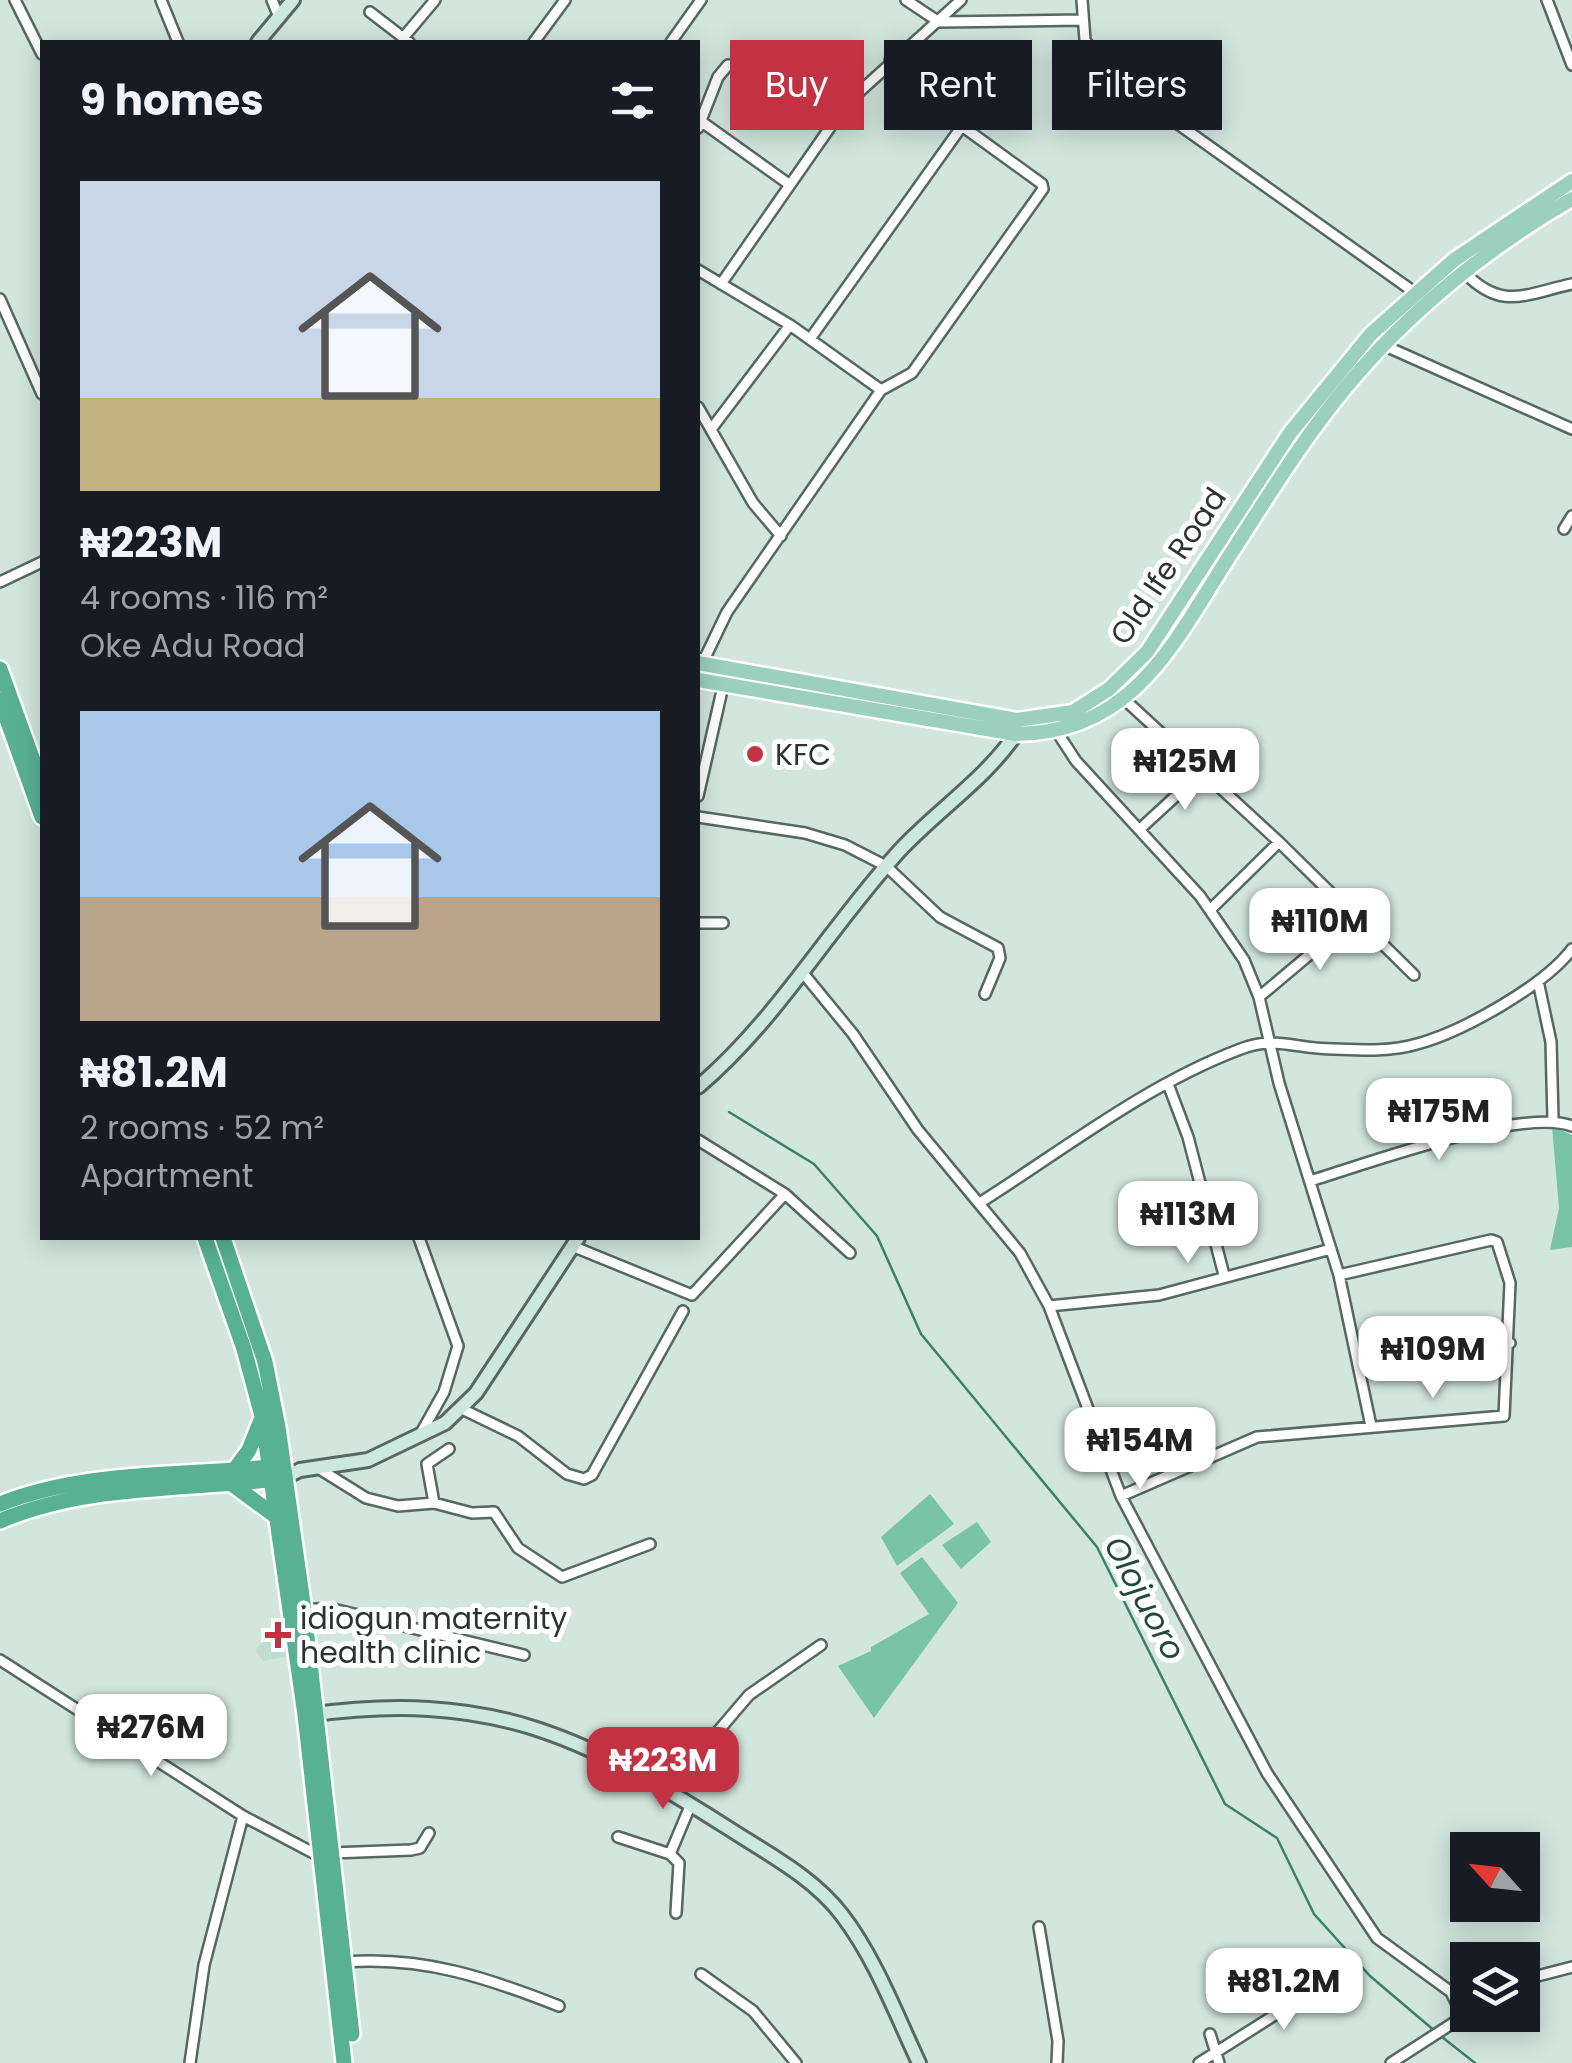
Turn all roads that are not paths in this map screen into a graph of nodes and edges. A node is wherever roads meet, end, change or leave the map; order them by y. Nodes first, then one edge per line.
1 (15, 0) edge
2 (161, 0) edge
3 (272, 0) edge
4 (293, 0) edge
5 (434, 0) edge
6 (565, 0) edge
7 (702, 0) edge
8 (906, 0) edge
9 (961, 0) edge
10 (1082, 0) edge
11 (1547, 0) edge
12 (370, 12) dead end
13 (279, 17) junction
14 (1080, 20) junction
15 (939, 22) junction
16 (177, 40) edge
17 (260, 40) edge
18 (406, 40) edge
19 (535, 40) edge
20 (672, 40) edge
21 (916, 40) edge
22 (40, 50) edge
23 (730, 64) edge
24 (1572, 65) edge
25 (884, 66) edge
26 (864, 85) edge
27 (700, 125) edge
28 (828, 130) edge
29 (959, 130) edge
30 (968, 130) edge
31 (1572, 181) edge
32 (790, 185) junction
33 (1572, 199) edge
34 (700, 271) edge
35 (1464, 272) junction
36 (721, 284) junction
37 (1572, 284) edge
38 (1414, 292) junction
39 (0, 298) edge
40 (790, 325) junction
41 (810, 339) junction
42 (1384, 345) junction
43 (40, 389) edge
44 (881, 390) junction
45 (700, 411) edge
46 (712, 428) junction
47 (1572, 428) edge
48 (1572, 516) edge
49 (1564, 528) dead end
50 (781, 536) junction
51 (40, 563) edge
52 (0, 582) edge
53 (700, 663) edge
54 (0, 669) edge
55 (700, 680) edge
56 (723, 686) junction
57 (1124, 699) junction
58 (0, 700) edge
59 (1057, 732) junction
60 (1016, 734) junction
61 (1203, 771) junction
62 (40, 779) edge
63 (700, 787) edge
64 (40, 811) edge
65 (700, 818) edge
66 (1141, 828) junction
67 (1279, 842) junction
68 (886, 866) junction
69 (1210, 910) junction
70 (1354, 918) junction
71 (700, 923) edge
72 (723, 923) dead end
73 (1572, 948) edge
74 (804, 973) junction
75 (1414, 975) dead end
76 (1538, 982) junction
77 (986, 994) dead end
78 (1259, 997) junction
79 (1271, 1038) junction
80 (1168, 1084) junction
81 (700, 1085) edge
82 (1553, 1119) junction
83 (1572, 1126) edge
84 (700, 1141) edge
85 (1310, 1181) junction
86 (785, 1194) junction
87 (980, 1202) junction
88 (206, 1240) edge
89 (224, 1240) edge
90 (420, 1240) edge
91 (575, 1242) edge
92 (1331, 1250) junction
93 (850, 1254) dead end
94 (1224, 1275) junction
95 (1339, 1275) junction
96 (1049, 1306) junction
97 (683, 1312) dead end
98 (1510, 1343) junction
99 (1456, 1354) dead end
100 (462, 1409) junction
101 (262, 1416) junction
102 (1370, 1426) junction
103 (417, 1439) junction
104 (449, 1449) dead end
105 (318, 1468) junction
106 (276, 1472) junction
107 (224, 1476) junction
108 (1121, 1496) junction
109 (434, 1503) junction
110 (0, 1504) edge
111 (278, 1518) junction
112 (0, 1521) edge
113 (650, 1544) dead end
114 (304, 1610) junction
115 (821, 1645) dead end
116 (524, 1655) dead end
117 (0, 1660) edge
118 (311, 1714) junction
119 (668, 1790) junction
120 (690, 1804) junction
121 (244, 1816) junction
122 (429, 1833) dead end
123 (618, 1836) dead end
124 (670, 1854) junction
125 (327, 1855) junction
126 (676, 1913) dead end
127 (1038, 1927) dead end
128 (346, 1962) junction
129 (1572, 1967) edge
130 (1349, 1968) dead end
131 (701, 1974) dead end
132 (1540, 1975) edge
133 (1450, 1991) edge
134 (559, 2006) dead end
135 (1450, 2024) edge
136 (347, 2032) junction
137 (1210, 2034) dead end
138 (1217, 2059) edge
139 (190, 2063) edge
140 (344, 2063) edge
141 (354, 2063) edge
142 (796, 2063) edge
143 (919, 2063) edge
144 (1057, 2063) edge
145 (1199, 2063) edge
146 (1391, 2063) edge

1 - 22 street
2 - 16 street
3 - 13 street
4 - 13 street
5 - 18 street
6 - 19 street
7 - 20 street
8 - 15 street
9 - 15 street
10 - 14 street
11 - 24 street
12 - 18 street
13 - 17 street
14 - 15 street
14 - 38 street
15 - 21 street
23 - 27 street
25 - 26 street
27 - 32 street
28 - 32 street
29 - 41 street
30 - 44 street
31 - 38 main road, Old Ife Road
32 - 36 street
33 - 35 main road, Old Ife Road
34 - 36 street
35 - 37 street
35 - 42 main road, Old Ife Road
36 - 40 street
38 - 53 main road, Old Ife Road
39 - 43 street
40 - 41 street
40 - 46 street
41 - 44 street
42 - 47 street
42 - 57 main road, Old Ife Road
44 - 50 street
45 - 46 street
46 - 50 street
48 - 49 street
50 - 53 street
51 - 52 street
54 - 62 highway
55 - 56 main road, Old Ife Road
56 - 60 main road, Old Ife Road
56 - 63 street
57 - 59 main road, Old Ife Road
57 - 61 street
58 - 64 highway
59 - 60 main road, Old Ife Road
59 - 66 street
60 - 68 street
61 - 66 street
61 - 67 street
65 - 68 street
66 - 69 street
67 - 69 street
67 - 70 street
68 - 74 street
68 - 77 street
69 - 78 street
70 - 75 street
70 - 78 street
71 - 72 street
73 - 76 street
74 - 81 street
74 - 87 street
76 - 79 street
76 - 82 street
78 - 79 street
79 - 80 street
79 - 85 street
80 - 87 street
80 - 94 street
82 - 83 street
82 - 85 street
84 - 86 street
85 - 92 street
86 - 91 street
86 - 93 street
87 - 96 street
88 - 101 highway
89 - 106 highway
90 - 103 street
91 - 100 street
92 - 94 street
92 - 95 street
94 - 96 street
95 - 98 street
95 - 102 street
96 - 108 street
97 - 100 street
98 - 99 street
98 - 102 street
100 - 103 street
101 - 106 highway
101 - 107 highway
102 - 108 street
103 - 105 street
104 - 109 street
105 - 106 street
105 - 109 street
106 - 107 highway
106 - 111 highway
106 - 114 highway
107 - 110 highway
107 - 111 highway
107 - 112 highway
108 - 133 street
109 - 113 street
111 - 118 highway
114 - 116 street
114 - 118 highway
115 - 119 street
117 - 121 street
118 - 119 street
118 - 125 highway
119 - 120 street
120 - 124 street
120 - 143 street
121 - 125 street
121 - 139 street
122 - 125 street
123 - 124 street
124 - 126 street
125 - 128 highway
125 - 136 highway
127 - 144 street
128 - 134 street
128 - 136 highway
129 - 132 street
130 - 138 street
131 - 142 street
135 - 146 street
136 - 140 highway
136 - 141 highway
137 - 138 street
138 - 145 street

